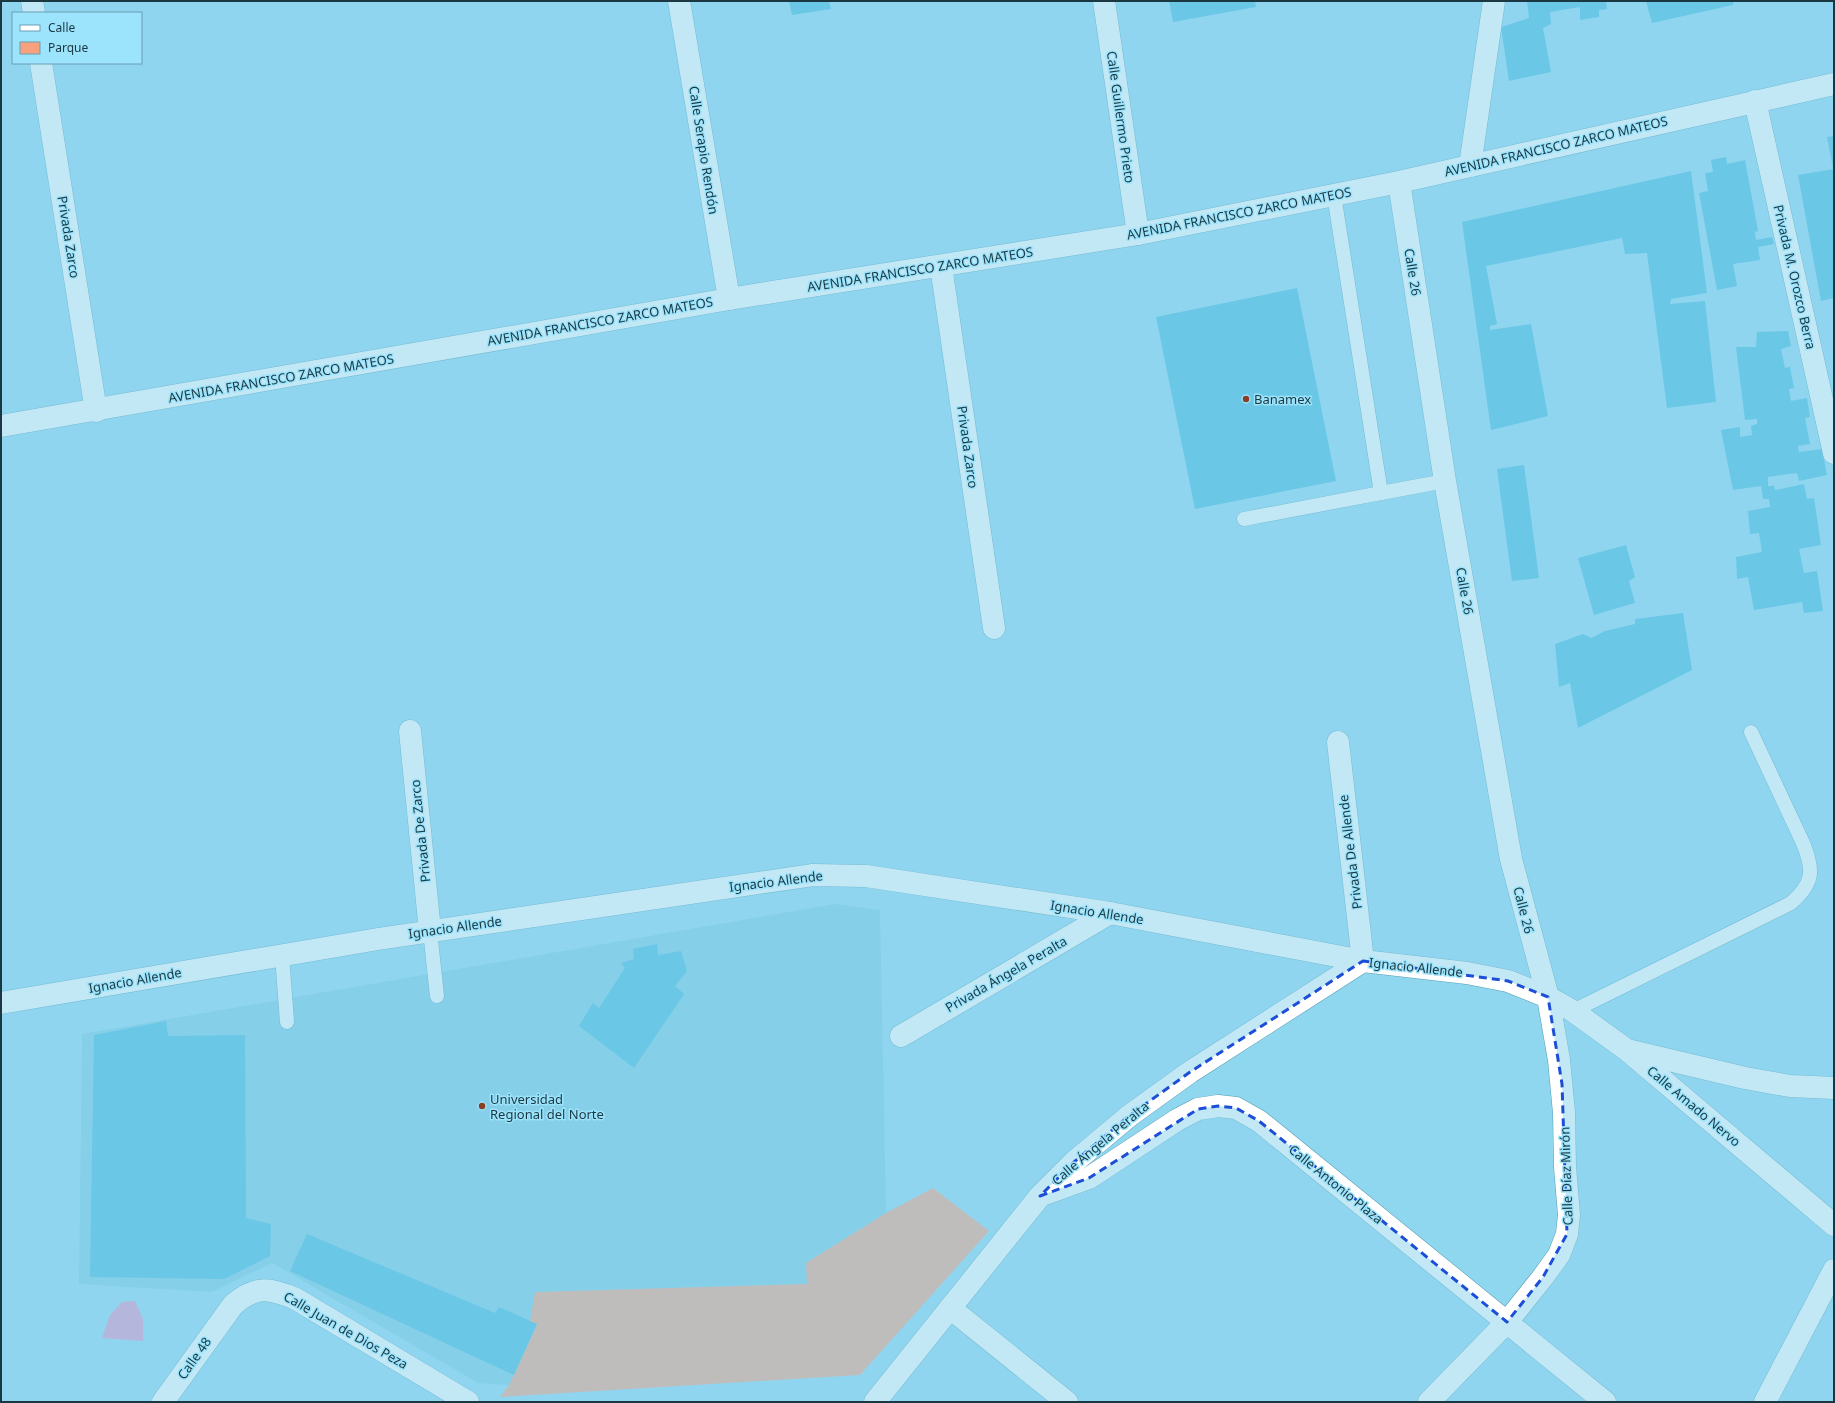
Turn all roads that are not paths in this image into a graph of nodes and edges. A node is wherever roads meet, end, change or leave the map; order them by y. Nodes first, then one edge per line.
1 (32, 1) edge
2 (679, 1) edge
3 (1104, 1) edge
4 (1494, 1) edge
5 (34, 12) edge
6 (42, 64) edge
7 (1834, 84) edge
8 (1755, 101) junction
9 (1470, 166) junction
10 (1399, 182) junction
11 (1334, 195) junction
12 (1138, 234) junction
13 (941, 266) junction
14 (728, 299) junction
15 (96, 411) junction
16 (1, 426) edge
17 (1834, 453) edge
18 (1445, 481) junction
19 (1381, 493) junction
20 (1244, 519) dead end
21 (994, 628) dead end
22 (410, 731) dead end
23 (1751, 732) dead end
24 (1338, 742) dead end
25 (1110, 913) junction
26 (430, 931) junction
27 (282, 955) junction
28 (1362, 961) junction
29 (437, 996) dead end
30 (1548, 998) junction
31 (1, 1003) edge
32 (1573, 1011) junction
33 (287, 1022) dead end
34 (901, 1036) dead end
35 (1627, 1050) junction
36 (1834, 1088) edge
37 (1040, 1196) junction
38 (1834, 1225) edge
39 (1834, 1270) edge
40 (950, 1308) junction
41 (225, 1315) joint
42 (1507, 1322) junction
43 (163, 1402) edge
44 (468, 1402) edge
45 (875, 1402) edge
46 (1067, 1402) edge
47 (1429, 1402) edge
48 (1605, 1402) edge
49 (1765, 1402) edge

1 - 5 street
2 - 14 street, Calle Serapio Rendón
3 - 12 street, Calle Guillermo Prieto
4 - 9 street
6 - 15 street, Privada Zarco
7 - 8 street, AVENIDA FRANCISCO ZARCO MATEOS
8 - 9 street, AVENIDA FRANCISCO ZARCO MATEOS
8 - 17 street, Privada M. Orozco Berra
9 - 10 street, AVENIDA FRANCISCO ZARCO MATEOS
10 - 11 street, AVENIDA FRANCISCO ZARCO MATEOS
10 - 18 street, Calle 26
11 - 12 street, AVENIDA FRANCISCO ZARCO MATEOS
11 - 19 lane
12 - 13 street, AVENIDA FRANCISCO ZARCO MATEOS
13 - 14 street, AVENIDA FRANCISCO ZARCO MATEOS
13 - 21 street, Privada Zarco
14 - 15 street, AVENIDA FRANCISCO ZARCO MATEOS
15 - 16 street, AVENIDA FRANCISCO ZARCO MATEOS
18 - 19 lane
18 - 30 street, Calle 26
19 - 20 lane
22 - 26 street, Privada De Zarco
23 - 32 lane
24 - 28 street, Privada De Allende
25 - 26 street, Ignacio Allende
25 - 28 street, Ignacio Allende
25 - 34 street, Privada Ángela Peralta
26 - 27 street, Ignacio Allende
26 - 29 lane
27 - 31 street, Ignacio Allende
27 - 33 lane
28 - 30 street, Ignacio Allende
28 - 37 street, Calle Ángela Peralta
30 - 32 street, Calle Amado Nervo
30 - 42 street, Calle Díaz Mirón
32 - 35 street, Calle Amado Nervo
35 - 36 street
35 - 38 street, Calle Amado Nervo
37 - 40 street, Calle Ángela Peralta
37 - 42 street, Calle Antonio Plaza
39 - 49 street
40 - 45 street, Calle Ángela Peralta
40 - 46 street
41 - 43 street, Calle 48
41 - 44 street, Calle Juan de Dios Peza
42 - 47 street, Calle Díaz Mirón
42 - 48 street, Calle Antonio Plaza

